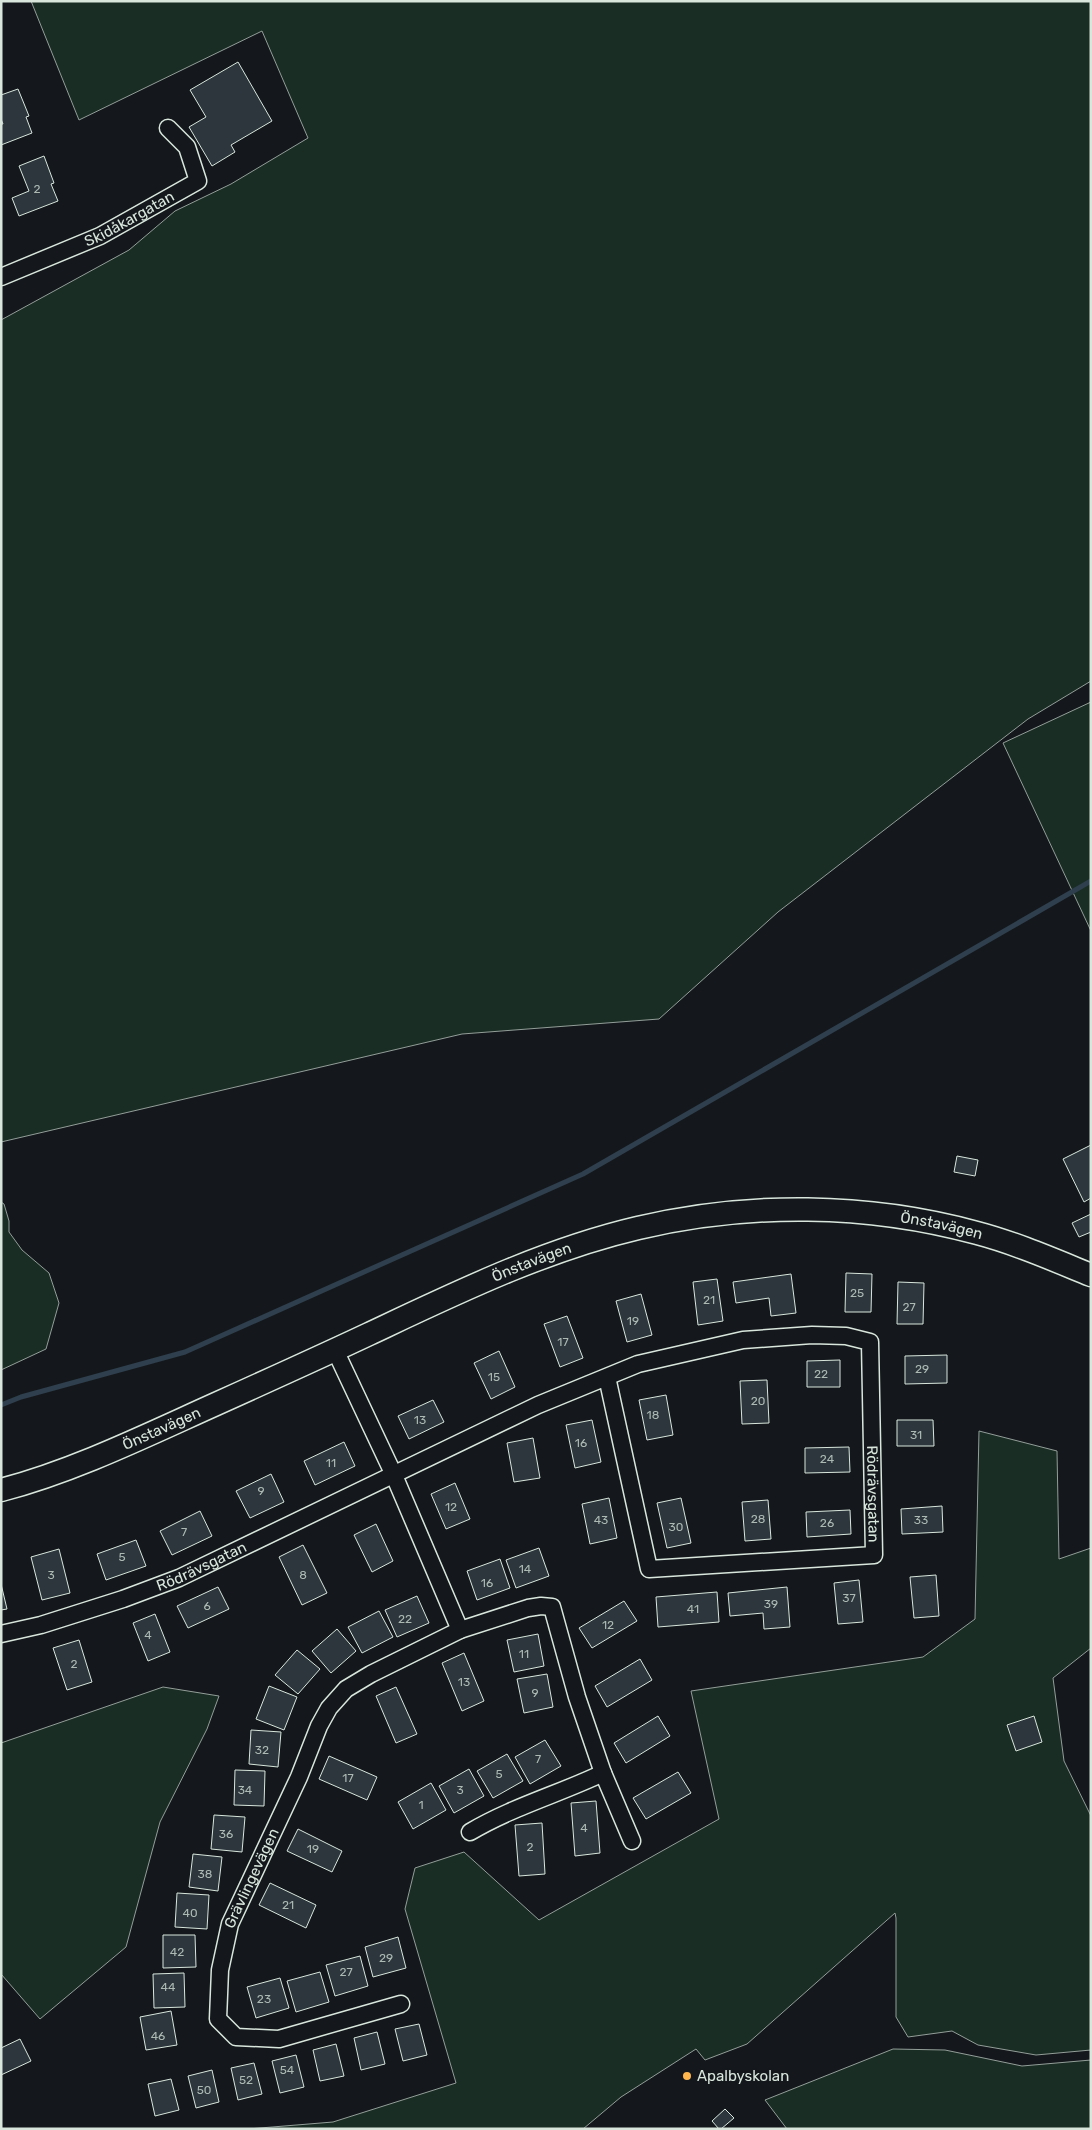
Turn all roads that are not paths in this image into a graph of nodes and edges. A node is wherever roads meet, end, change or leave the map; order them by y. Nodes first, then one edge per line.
1 (168, 128) dead end
2 (1, 277) edge
3 (1091, 1275) edge
4 (335, 1350) junction
5 (607, 1377) junction
6 (393, 1473) junction
7 (1, 1490) edge
8 (460, 1630) junction
9 (1, 1634) edge
10 (603, 1773) junction
11 (470, 1832) dead end
12 (632, 1841) dead end
13 (401, 2004) dead end

1 - 2 street, Skidåkargatan
3 - 4 street, Önstavägen
4 - 6 street
4 - 7 street, Önstavägen
5 - 5 street, Rödrävsgatan
5 - 6 street, Rödrävsgatan
6 - 8 street
6 - 9 street, Rödrävsgatan
8 - 10 street, Grävlingevägen
8 - 13 street, Grävlingevägen
10 - 11 street
10 - 12 street, Grävlingevägen

